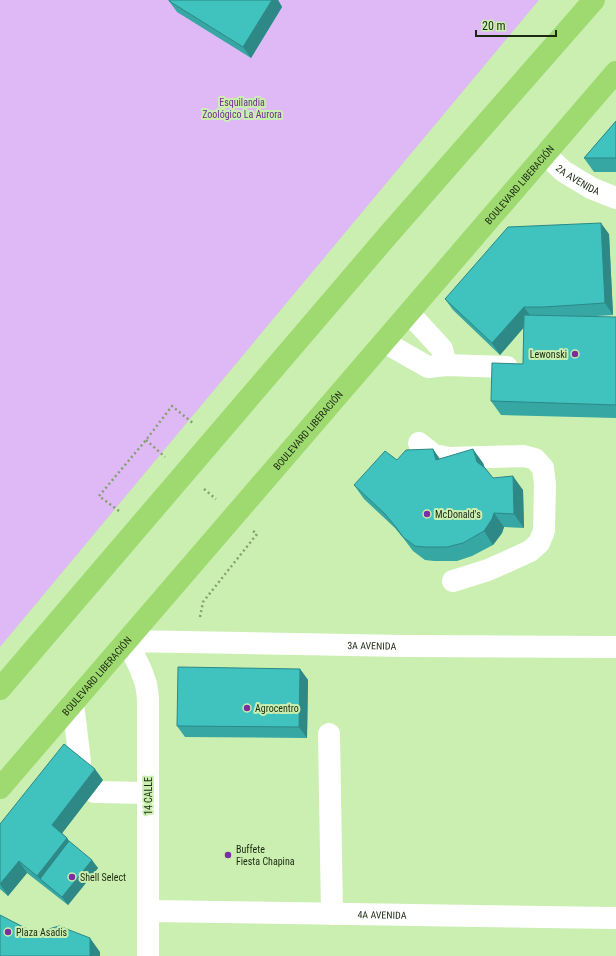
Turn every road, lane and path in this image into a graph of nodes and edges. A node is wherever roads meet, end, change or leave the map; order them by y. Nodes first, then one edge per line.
1 (594, 0) edge
2 (616, 72) edge
3 (545, 154) junction
4 (616, 198) edge
5 (409, 314) junction
6 (384, 342) junction
7 (446, 365) junction
8 (507, 367) edge
9 (172, 406) dead end
10 (146, 440) junction
11 (149, 443) dead end
12 (419, 443) dead end
13 (99, 496) dead end
14 (257, 534) dead end
15 (453, 581) dead end
16 (204, 602) dead end
17 (127, 641) junction
18 (616, 647) edge
19 (0, 689) edge
20 (73, 704) junction
21 (329, 734) dead end
22 (80, 762) edge
23 (0, 788) edge
24 (95, 792) dead end
25 (148, 793) junction
26 (148, 911) junction
27 (332, 914) junction
28 (616, 918) edge
29 (148, 956) edge

1 - 19 highway
2 - 3 highway, BOULEVARD LIBERACIÓN
3 - 4 street, 2A AVENIDA
3 - 5 highway, BOULEVARD LIBERACIÓN
5 - 6 highway, BOULEVARD LIBERACIÓN
5 - 7 street
6 - 7 street
6 - 17 highway, BOULEVARD LIBERACIÓN
7 - 8 street
9 - 10 path
10 - 11 path
10 - 13 path
12 - 15 street
14 - 16 path
17 - 18 street, 3A AVENIDA
17 - 20 highway, BOULEVARD LIBERACIÓN
17 - 25 street, 14 CALLE
20 - 22 street
20 - 23 highway, BOULEVARD LIBERACIÓN
21 - 27 street
24 - 25 street
25 - 26 street, 14 CALLE
26 - 27 street, 4A AVENIDA
26 - 29 street, 14 CALLE
27 - 28 street, 4A AVENIDA

